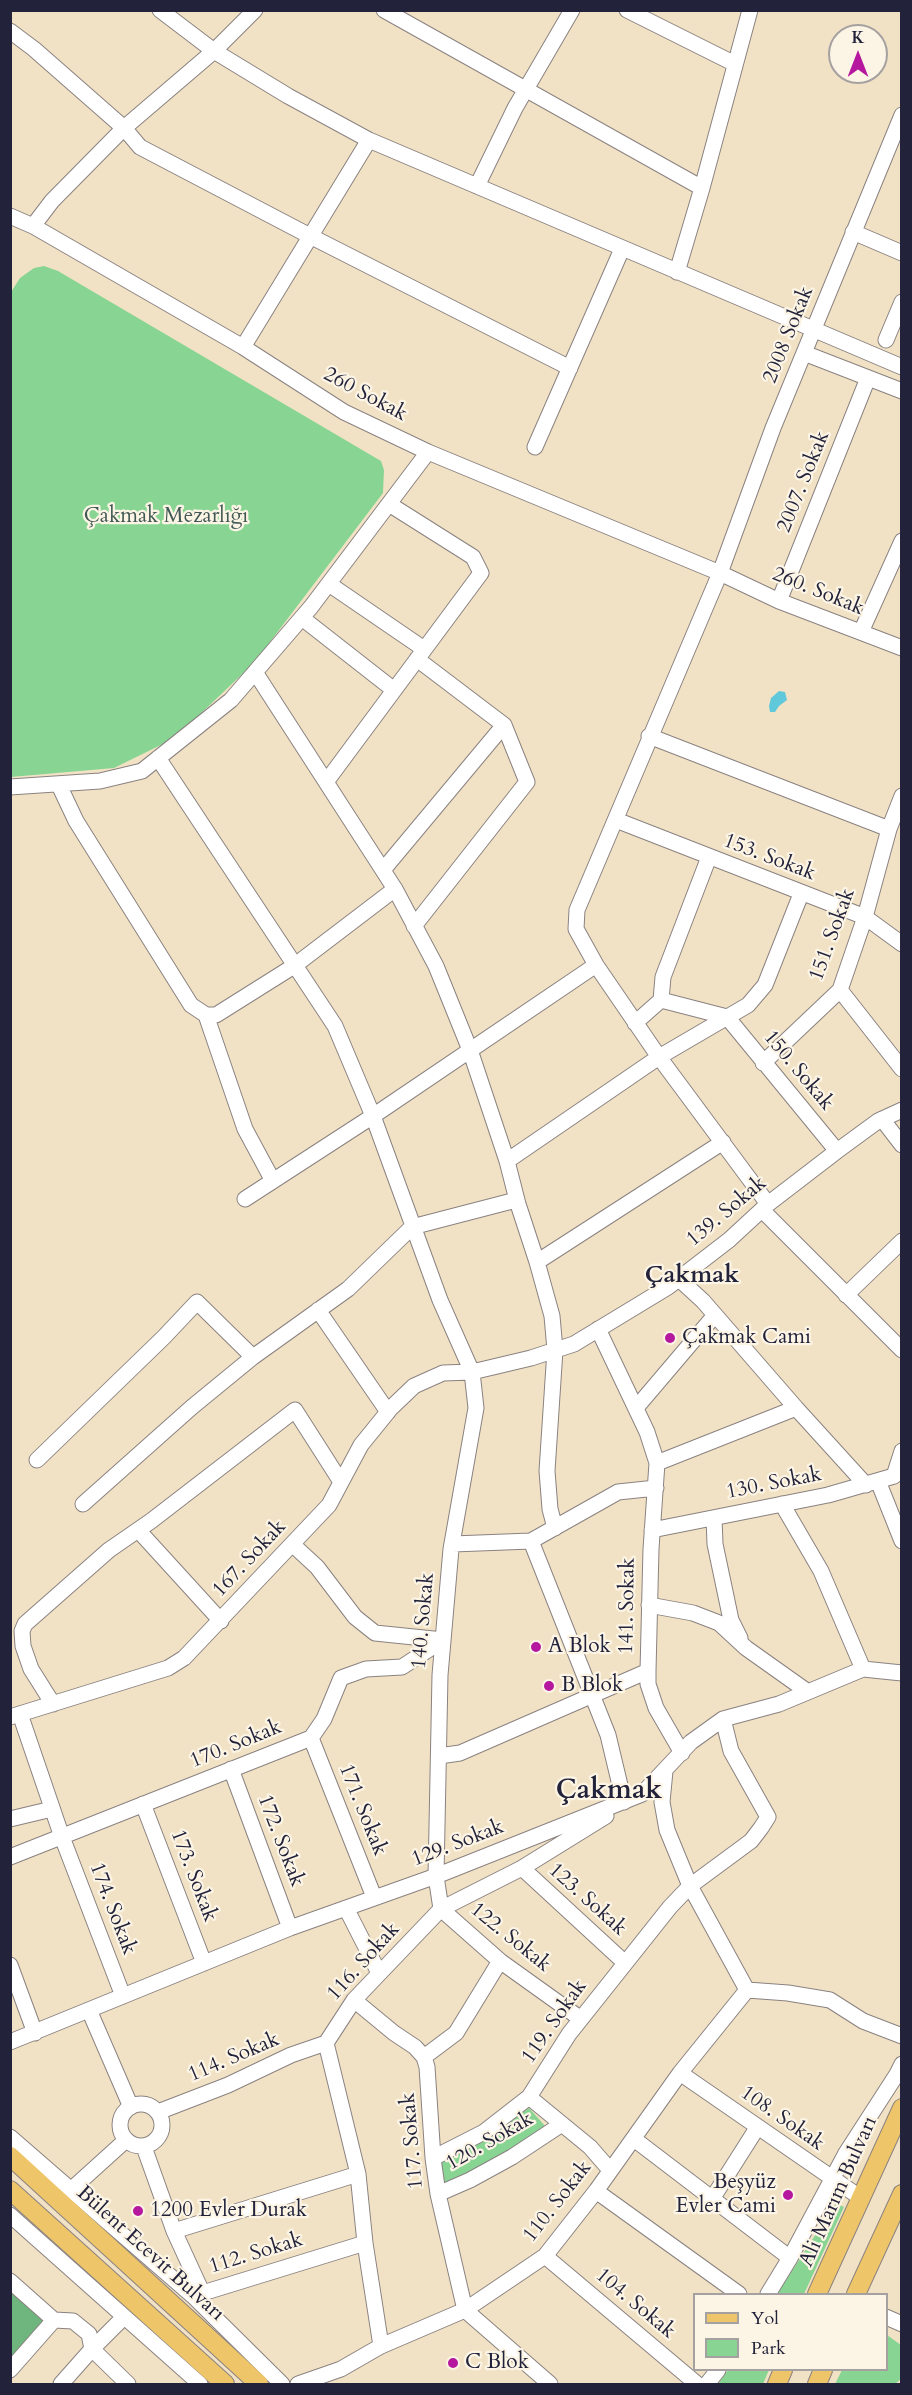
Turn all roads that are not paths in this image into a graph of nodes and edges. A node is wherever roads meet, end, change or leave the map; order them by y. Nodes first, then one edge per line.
1 (160, 10) edge
2 (255, 10) edge
3 (384, 10) edge
4 (572, 10) edge
5 (627, 10) edge
6 (750, 10) edge
7 (10, 31) edge
8 (214, 51) junction
9 (735, 64) junction
10 (525, 89) junction
11 (902, 115) edge
12 (124, 128) junction
13 (369, 140) junction
14 (477, 186) junction
15 (702, 188) junction
16 (10, 216) edge
17 (33, 226) junction
18 (854, 232) junction
19 (310, 236) junction
20 (622, 249) junction
21 (902, 253) edge
22 (677, 272) junction
23 (902, 302) edge
24 (814, 330) junction
25 (886, 340) dead end
26 (243, 346) junction
27 (804, 353) junction
28 (902, 367) edge
29 (570, 368) junction
30 (868, 378) junction
31 (902, 391) edge
32 (535, 447) dead end
33 (428, 452) junction
34 (389, 504) junction
35 (902, 542) edge
36 (898, 558) edge
37 (720, 573) junction
38 (329, 584) junction
39 (779, 601) junction
40 (302, 618) junction
41 (861, 632) junction
42 (902, 648) edge
43 (421, 654) junction
44 (255, 672) junction
45 (394, 690) junction
46 (504, 725) junction
47 (649, 736) junction
48 (158, 758) junction
49 (326, 782) junction
50 (60, 785) junction
51 (10, 787) edge
52 (902, 796) edge
53 (616, 820) junction
54 (889, 829) junction
55 (709, 857) junction
56 (383, 870) junction
57 (395, 889) junction
58 (801, 894) junction
59 (865, 917) junction
60 (414, 926) junction
61 (902, 944) edge
62 (294, 966) junction
63 (596, 966) junction
64 (840, 990) junction
65 (661, 1000) junction
66 (207, 1016) junction
67 (727, 1017) junction
68 (635, 1023) junction
69 (470, 1050) junction
70 (659, 1057) junction
71 (763, 1063) junction
72 (902, 1069) edge
73 (902, 1110) edge
74 (373, 1116) junction
75 (882, 1119) junction
76 (723, 1142) junction
77 (902, 1145) edge
78 (837, 1151) junction
79 (507, 1161) junction
80 (273, 1181) junction
81 (245, 1199) dead end
82 (516, 1200) junction
83 (765, 1207) junction
84 (412, 1227) junction
85 (902, 1241) edge
86 (537, 1262) junction
87 (679, 1279) junction
88 (846, 1295) junction
89 (318, 1310) junction
90 (716, 1315) junction
91 (598, 1329) junction
92 (555, 1350) junction
93 (902, 1350) edge
94 (253, 1357) junction
95 (472, 1372) junction
96 (636, 1408) junction
97 (796, 1408) junction
98 (388, 1412) junction
99 (902, 1451) edge
100 (37, 1460) dead end
101 (657, 1463) junction
102 (898, 1473) edge
103 (341, 1482) junction
104 (872, 1483) junction
105 (656, 1488) junction
106 (83, 1503) dead end
107 (782, 1504) junction
108 (714, 1518) junction
109 (555, 1528) junction
110 (138, 1530) junction
111 (652, 1530) junction
112 (531, 1541) junction
113 (902, 1541) edge
114 (292, 1544) junction
115 (453, 1544) junction
116 (649, 1605) junction
117 (221, 1621) junction
118 (443, 1640) junction
119 (746, 1648) junction
120 (863, 1669) junction
121 (648, 1671) junction
122 (902, 1673) edge
123 (808, 1692) junction
124 (592, 1695) junction
125 (53, 1704) junction
126 (15, 1715) edge
127 (723, 1719) junction
128 (311, 1738) junction
129 (682, 1753) junction
130 (439, 1756) junction
131 (231, 1769) junction
132 (665, 1771) junction
133 (642, 1794) junction
134 (624, 1802) junction
135 (143, 1804) junction
136 (52, 1809) junction
137 (10, 1819) edge
138 (62, 1837) junction
139 (10, 1857) edge
140 (522, 1868) junction
141 (436, 1876) junction
142 (690, 1886) junction
143 (374, 1897) junction
144 (346, 1908) junction
145 (441, 1909) junction
146 (291, 1928) junction
147 (500, 1961) junction
148 (624, 1962) junction
149 (204, 1964) junction
150 (10, 1965) edge
151 (380, 1973) junction
152 (747, 1990) junction
153 (123, 1996) junction
154 (354, 2000) junction
155 (88, 2010) junction
156 (580, 2019) junction
157 (35, 2032) junction
158 (902, 2036) edge
159 (10, 2042) edge
160 (326, 2043) junction
161 (424, 2057) junction
162 (902, 2064) edge
163 (681, 2073) junction
164 (529, 2097) junction
165 (131, 2107) junction
166 (902, 2108) edge
167 (158, 2112) junction
168 (562, 2124) junction
169 (757, 2128) junction
170 (10, 2137) edge
171 (634, 2139) junction
172 (126, 2140) junction
173 (144, 2146) junction
174 (10, 2156) edge
175 (434, 2158) junction
176 (610, 2170) junction
177 (358, 2174) junction
178 (831, 2179) junction
179 (10, 2190) edge
180 (596, 2191) junction
181 (438, 2194) junction
182 (902, 2194) edge
183 (65, 2196) junction
184 (861, 2198) junction
185 (712, 2199) junction
186 (11, 2216) edge
187 (174, 2231) junction
188 (365, 2243) junction
189 (545, 2256) junction
190 (790, 2258) junction
191 (11, 2282) edge
192 (736, 2293) edge
193 (769, 2293) edge
194 (818, 2293) edge
195 (857, 2293) edge
196 (197, 2294) junction
197 (465, 2310) junction
198 (124, 2317) junction
199 (888, 2318) edge
200 (54, 2320) junction
201 (902, 2324) edge
202 (381, 2346) junction
203 (92, 2349) junction
204 (341, 2369) junction
205 (10, 2370) edge
206 (717, 2371) edge
207 (783, 2371) edge
208 (824, 2371) edge
209 (127, 2384) edge
210 (61, 2385) edge
211 (200, 2385) edge
212 (225, 2385) edge
213 (259, 2385) edge
214 (282, 2385) edge
215 (298, 2385) edge
216 (329, 2385) edge
217 (550, 2385) edge
218 (697, 2385) edge
219 (707, 2385) edge
220 (777, 2385) edge
221 (817, 2385) edge

1 - 8 street
2 - 8 street
3 - 10 street
4 - 10 street
5 - 9 street
6 - 9 street
7 - 12 street
8 - 12 street
8 - 13 street
9 - 15 street
10 - 14 street
10 - 15 street
11 - 18 street, 2008 Sokak
12 - 17 street
12 - 19 street
13 - 14 street
13 - 19 street
14 - 20 street
15 - 22 street
16 - 17 street, 260 Sokak
17 - 26 street, 260 Sokak
18 - 21 street
18 - 24 street, 2008 Sokak
19 - 26 street
19 - 29 street
20 - 22 street
20 - 29 street
22 - 24 street
23 - 25 street
24 - 27 street, 2008 Sokak
24 - 28 street
26 - 33 street, 260 Sokak
27 - 30 street
27 - 37 street, 2008 Sokak
29 - 32 street
30 - 31 street
30 - 39 street, 2007. Sokak
33 - 34 street
33 - 37 street, 260 Sokak
34 - 38 street
34 - 43 street
35 - 36 street
36 - 41 street
37 - 39 street, 260. Sokak
37 - 47 street, 2008 Sokak
38 - 40 street
38 - 43 street
39 - 41 street, 260. Sokak
40 - 44 street
40 - 45 street
41 - 42 street, 260. Sokak
43 - 45 street
43 - 46 street
44 - 48 street
44 - 49 street
45 - 49 street
46 - 56 street
46 - 60 street
47 - 53 street, 2008 Sokak
47 - 54 street
48 - 50 street
48 - 62 street, 140. Sokak
49 - 56 street
50 - 51 street
50 - 66 street
52 - 54 street, 151. Sokak
53 - 55 street, 153. Sokak
53 - 63 street, 2008 Sokak
54 - 59 street, 151. Sokak
55 - 58 street, 153. Sokak
55 - 65 street
56 - 57 street
57 - 60 street
57 - 62 street
58 - 59 street, 153. Sokak
58 - 67 street
59 - 61 street, 153. Sokak
59 - 64 street, 151. Sokak
60 - 69 street
62 - 66 street
62 - 74 street, 140. Sokak
63 - 68 street, 2008 Sokak
63 - 69 street
64 - 71 street, 151. Sokak
64 - 72 street
65 - 67 street
65 - 68 street
66 - 80 street
67 - 70 street
67 - 71 street, 150. Sokak
68 - 70 street, 2008 Sokak
69 - 74 street
69 - 79 street
70 - 76 street, 2008 Sokak
70 - 79 street
71 - 78 street, 150. Sokak
73 - 75 street, 139. Sokak
74 - 80 street
74 - 84 street, 140. Sokak
75 - 77 street
75 - 78 street, 139. Sokak
76 - 83 street, 2008 Sokak
76 - 86 street
78 - 83 street, 139. Sokak
79 - 82 street
80 - 81 street
82 - 84 street
82 - 86 street
83 - 87 street, 139. Sokak
83 - 88 street, 2008 Sokak
84 - 89 street
84 - 95 street, 140. Sokak
85 - 88 street
86 - 92 street
87 - 90 street
87 - 91 street, 139. Sokak
88 - 93 street, 2008 Sokak
89 - 94 street
89 - 98 street
90 - 96 street
90 - 97 street
91 - 92 street, 139. Sokak
91 - 96 street, 141. Sokak
92 - 95 street, 139. Sokak
92 - 109 street
94 - 100 street
94 - 106 street
95 - 98 street, 167. Sokak
95 - 115 street, 140. Sokak
96 - 101 street, 141. Sokak
97 - 101 street
97 - 104 street
98 - 103 street, 167. Sokak
99 - 102 street
101 - 105 street, 141. Sokak
102 - 104 street, 130. Sokak
103 - 110 street
103 - 114 street, 167. Sokak
104 - 107 street, 130. Sokak
104 - 113 street
105 - 109 street
105 - 111 street, 141. Sokak
107 - 108 street, 130. Sokak
107 - 120 street
108 - 111 street, 130. Sokak
108 - 119 street
109 - 112 street
110 - 117 street
110 - 125 street
111 - 116 street, 141. Sokak
112 - 115 street
112 - 124 street
114 - 117 street, 167. Sokak
114 - 118 street
115 - 118 street, 140. Sokak
116 - 119 street
116 - 121 street, 141. Sokak
117 - 125 street, 167. Sokak
118 - 128 street, 170. Sokak
118 - 130 street, 140. Sokak
119 - 123 street
120 - 122 street, 129. Sokak
120 - 123 street, 129. Sokak
121 - 124 street, 141. Sokak
121 - 129 street
123 - 127 street, 129. Sokak
124 - 130 street, 141. Sokak
124 - 134 street
125 - 126 street, 167. Sokak
126 - 136 street, 174. Sokak
127 - 129 street, 129. Sokak
127 - 142 street, 119. Sokak
128 - 131 street, 170. Sokak
128 - 143 street, 171. Sokak
129 - 132 street, 129. Sokak
130 - 141 street, 140. Sokak
131 - 135 street, 170. Sokak
131 - 146 street, 172. Sokak
132 - 133 street, 129. Sokak
132 - 142 street
133 - 134 street, 129. Sokak
133 - 140 street, 116. Sokak
134 - 141 street, 129. Sokak
135 - 138 street, 170. Sokak
135 - 149 street, 173. Sokak
136 - 137 street
136 - 138 street, 174. Sokak
138 - 139 street, 170. Sokak
138 - 153 street, 174. Sokak
140 - 145 street, 116. Sokak
140 - 148 street, 123. Sokak
141 - 143 street, 129. Sokak
141 - 145 street, 122. Sokak
142 - 148 street, 119. Sokak
142 - 152 street
143 - 144 street, 129. Sokak
144 - 146 street, 129. Sokak
144 - 151 street
145 - 147 street, 122. Sokak
145 - 151 street, 116. Sokak
146 - 149 street, 129. Sokak
147 - 156 street, 122. Sokak
147 - 161 street
148 - 156 street, 119. Sokak
149 - 153 street, 129. Sokak
150 - 157 street
151 - 154 street, 116. Sokak
152 - 158 street
152 - 163 street, 110. Sokak
153 - 155 street, 129. Sokak
154 - 160 street, 116. Sokak
154 - 161 street
155 - 157 street, 129. Sokak
155 - 165 street
156 - 164 street, 119. Sokak
157 - 159 street, 129. Sokak
160 - 167 street, 114. Sokak
160 - 177 street
161 - 175 street, 117. Sokak
162 - 178 street
163 - 169 street, 108. Sokak
163 - 171 street, 110. Sokak
164 - 168 street
164 - 175 street, 119. Sokak
165 - 167 street
165 - 172 street
166 - 184 main road, Ali Marım Bulvarı
167 - 173 street
168 - 176 street
168 - 181 street, 120. Sokak
169 - 178 street, 108. Sokak
169 - 185 street
170 - 183 street
171 - 176 street, 110. Sokak
171 - 185 street
172 - 173 street
172 - 183 street
173 - 187 street
174 - 183 main road, Bülent Ecevit Bulvarı
175 - 181 street, 117. Sokak
176 - 180 street, 110. Sokak
177 - 187 street
177 - 188 street
178 - 184 street, 108. Sokak
178 - 190 street
179 - 212 main road
180 - 189 street, 110. Sokak
180 - 192 street
181 - 197 street, 117. Sokak
182 - 195 main road
183 - 196 street
183 - 213 main road, Bülent Ecevit Bulvarı
184 - 194 main road, Ali Marım Bulvarı
185 - 190 street
186 - 198 street
187 - 196 street
188 - 196 street, 112. Sokak
188 - 202 street
189 - 197 street, 110. Sokak
189 - 218 street, 104. Sokak
190 - 193 street
191 - 200 street
196 - 214 street
197 - 202 street, 110. Sokak
197 - 217 street
198 - 203 street
198 - 211 street
199 - 201 street
200 - 203 street
200 - 205 street
202 - 204 street, 110. Sokak
203 - 209 street
203 - 210 street
204 - 215 street
204 - 216 street
206 - 219 street
207 - 220 main road
208 - 221 main road

